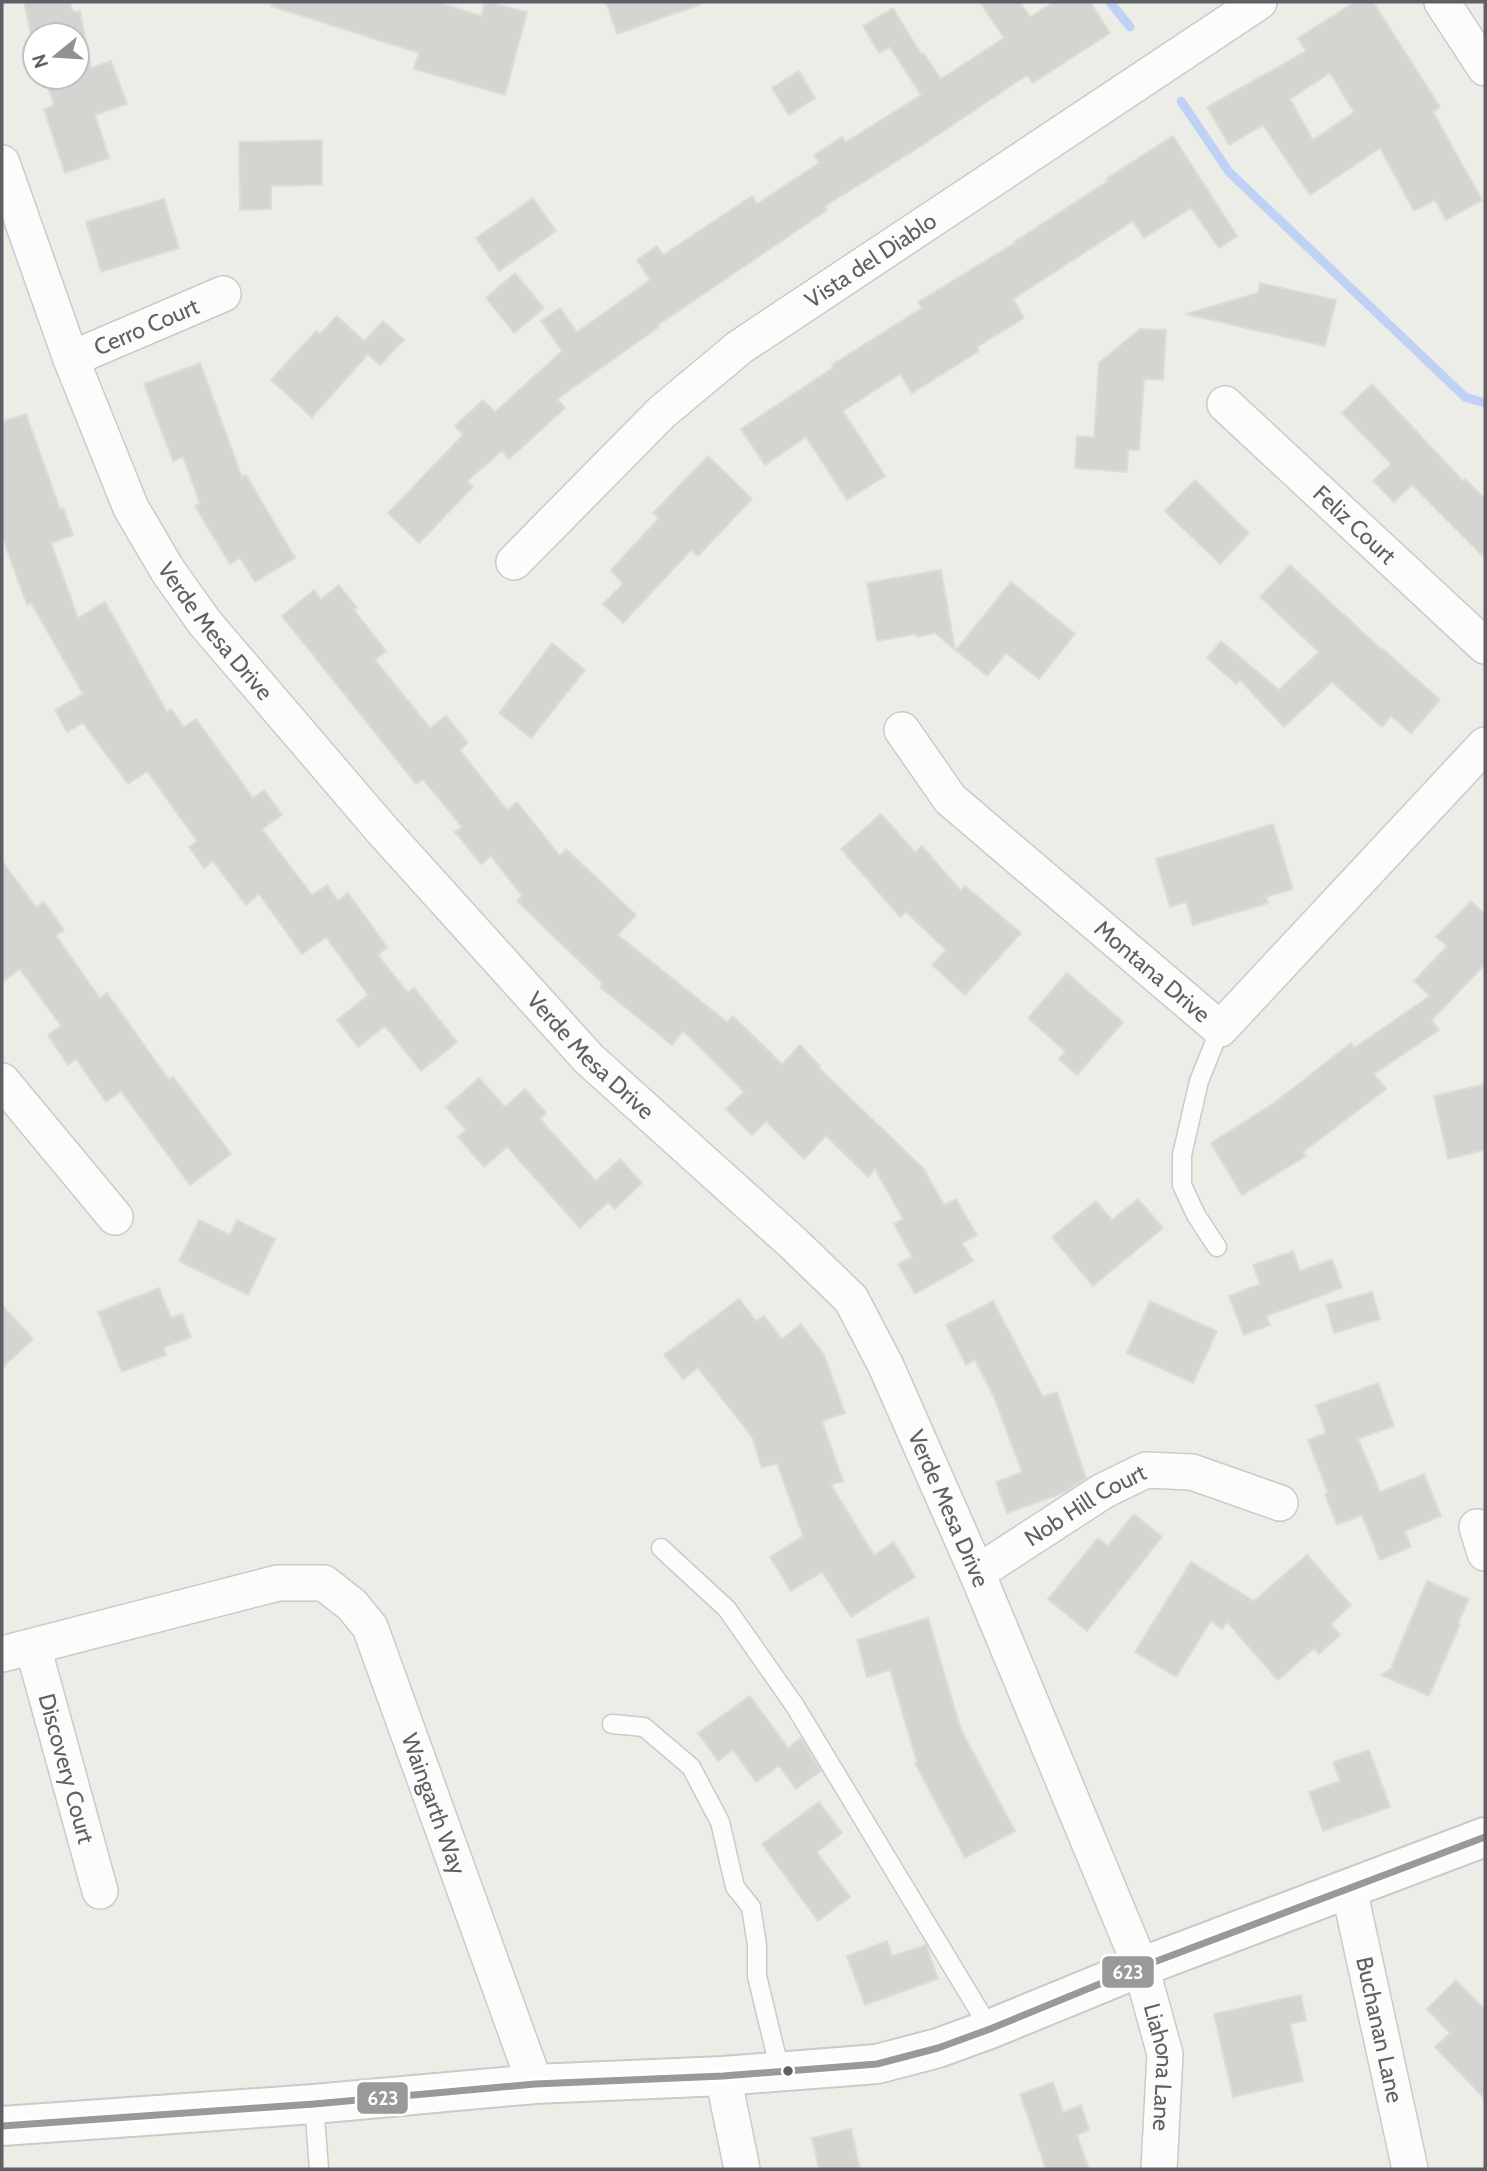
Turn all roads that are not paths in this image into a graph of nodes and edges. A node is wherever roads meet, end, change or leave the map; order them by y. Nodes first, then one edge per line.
1 (1259, 2) edge
2 (1442, 2) edge
3 (1485, 68) edge
4 (2, 163) edge
5 (223, 294) dead end
6 (71, 359) junction
7 (1225, 404) dead end
8 (514, 562) dead end
9 (1485, 646) edge
10 (902, 730) dead end
11 (1485, 745) edge
12 (1220, 1029) junction
13 (2, 1081) edge
14 (115, 1217) dead end
15 (1217, 1247) dead end
16 (1280, 1503) dead end
17 (662, 1548) dead end
18 (977, 1573) junction
19 (17, 1651) edge
20 (612, 1724) dead end
21 (1485, 1837) edge
22 (1349, 1889) junction
23 (100, 1891) dead end
24 (1141, 1968) junction
25 (990, 2029) junction
26 (780, 2071) junction
27 (723, 2076) junction
28 (535, 2084) junction
29 (314, 2104) junction
30 (2, 2126) edge
31 (319, 2169) edge
32 (742, 2169) edge
33 (1159, 2169) edge
34 (1410, 2169) edge

1 - 8 street, Vista del Diablo
2 - 3 street
4 - 6 street, Verde Mesa Drive
5 - 6 street, Cerro Court
6 - 18 street, Verde Mesa Drive
7 - 9 street, Feliz Court
10 - 12 street, Montana Drive
11 - 12 street, Montana Drive
12 - 15 lane
13 - 14 street
16 - 18 street, Nob Hill Court
17 - 25 lane
18 - 24 street, Verde Mesa Drive
19 - 23 street, Discovery Court
19 - 28 street, Waingarth Way
20 - 26 lane
21 - 22 street
22 - 24 street
22 - 34 street, Buchanan Lane
24 - 25 street
24 - 33 street, Liahona Lane
25 - 26 street
26 - 27 street
27 - 28 street
27 - 32 street
28 - 29 street
29 - 30 street
29 - 31 lane

